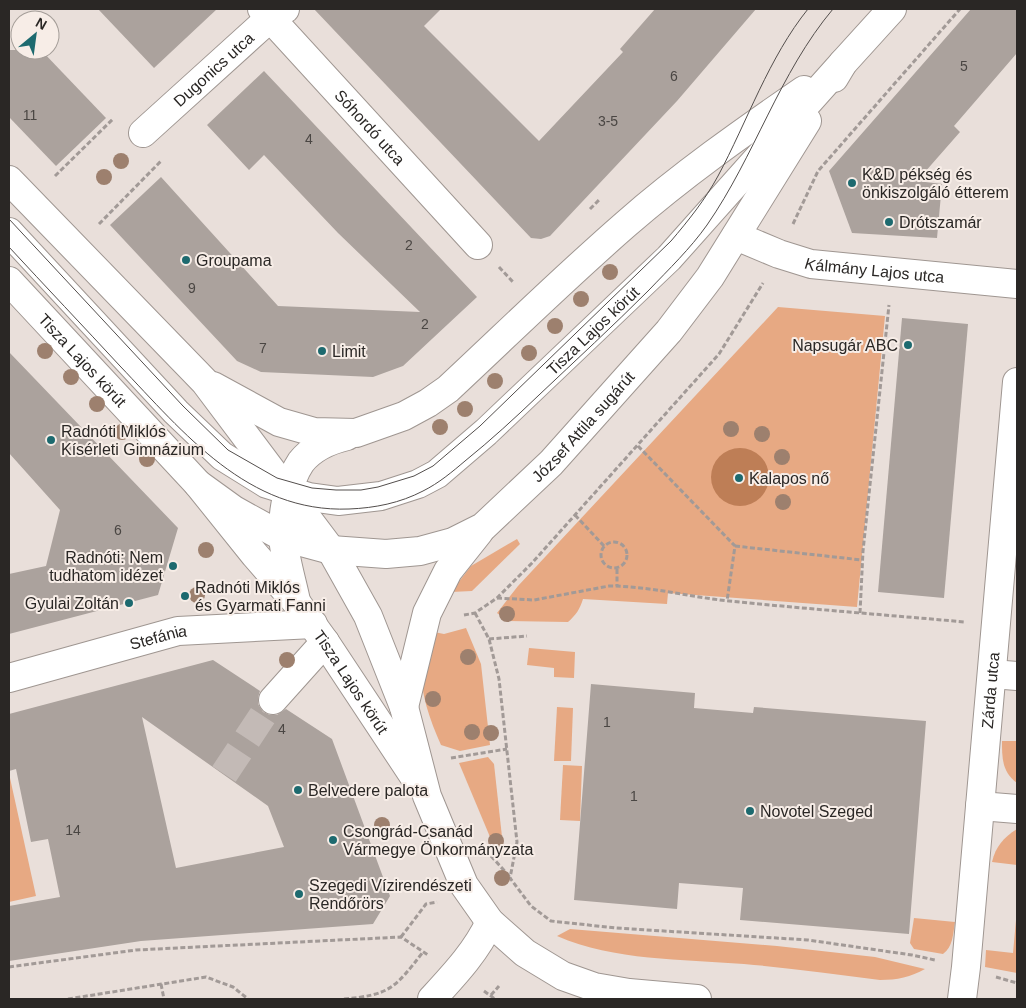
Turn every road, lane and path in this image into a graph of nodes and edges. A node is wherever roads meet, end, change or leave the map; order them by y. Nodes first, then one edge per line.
1 (892, 9) edge
2 (960, 9) edge
3 (272, 12) edge
4 (843, 63) junction
5 (114, 118) dead end
6 (143, 133) dead end
7 (165, 158) dead end
8 (55, 176) dead end
9 (9, 180) edge
10 (600, 199) dead end
11 (587, 212) dead end
12 (99, 224) dead end
13 (9, 232) edge
14 (736, 236) junction
15 (478, 244) joint
16 (779, 254) junction
17 (892, 272) junction
18 (520, 276) dead end
19 (1017, 284) edge
20 (13, 296) edge
21 (205, 382) junction
22 (1017, 382) edge
23 (1015, 431) edge
24 (356, 434) junction
25 (638, 446) junction
26 (198, 484) junction
27 (288, 492) junction
28 (1012, 504) edge
29 (575, 516) junction
30 (482, 527) junction
31 (283, 537) junction
32 (604, 546) junction
33 (735, 546) junction
34 (330, 550) junction
35 (862, 560) junction
36 (617, 568) junction
37 (617, 586) junction
38 (497, 598) junction
39 (727, 601) junction
40 (296, 602) junction
41 (475, 612) junction
42 (427, 613) junction
43 (860, 613) junction
44 (996, 625) junction
45 (319, 633) junction
46 (527, 636) dead end
47 (489, 639) junction
48 (1004, 675) edge
49 (9, 678) edge
50 (273, 700) tunnel mouth
51 (404, 707) junction
52 (507, 749) junction
53 (450, 758) dead end
54 (427, 796) junction
55 (980, 806) junction
56 (1017, 809) edge
57 (491, 856) dead end
58 (510, 878) junction
59 (516, 886) junction
60 (512, 889) dead end
61 (438, 902) dead end
62 (490, 922) junction
63 (401, 937) junction
64 (9, 967) edge
65 (966, 968) junction
66 (161, 984) junction
67 (1017, 984) edge
68 (499, 986) dead end
69 (477, 987) dead end
70 (491, 995) junction
71 (620, 996) edge
72 (68, 999) edge
73 (164, 999) edge
74 (248, 999) edge
75 (344, 999) edge
76 (432, 999) edge
77 (495, 999) edge
78 (697, 999) edge
79 (962, 999) edge

1 - 4 street, József Attila sugárút
2 - 16 path
3 - 6 street, Dugonics utca
3 - 15 street, Sóhordó utca
4 - 14 street, József Attila sugárút
4 - 24 street, József Attila sugárút
4 - 27 street, Tisza Lajos körút
5 - 8 path
7 - 12 path
9 - 21 street, Tisza Lajos körút
10 - 11 path
13 - 27 street, Tisza Lajos körút
14 - 16 street, Kálmány Lajos utca
14 - 30 street, József Attila sugárút
15 - 18 path
16 - 17 street, Kálmány Lajos utca
16 - 25 path
17 - 19 street, Kálmány Lajos utca
17 - 35 path
20 - 26 street, Tisza Lajos körút
21 - 24 street, József Attila sugárút
21 - 27 street, Tisza Lajos körút
22 - 23 street, Zárda utca
23 - 28 street, Zárda utca
24 - 27 street
25 - 29 path
25 - 33 path
26 - 31 street, József Attila sugárút
26 - 40 street, Tisza Lajos körút
27 - 31 street
27 - 34 street, Tisza Lajos körút
28 - 44 street, Zárda utca
29 - 32 path
29 - 38 path
30 - 34 street, József Attila sugárút
30 - 42 street
31 - 34 street, József Attila sugárút
31 - 40 street
32 - 36 path
32 - 36 path
33 - 35 path
33 - 39 path
34 - 51 street, Tisza Lajos körút
35 - 43 path
36 - 37 path
37 - 38 path
37 - 39 path
38 - 41 path
39 - 43 path
40 - 45 street, Tisza Lajos körút
41 - 42 path
41 - 47 path
42 - 51 street
43 - 44 path
44 - 48 street, Zárda utca
45 - 49 street, Stefánia
45 - 50 street
45 - 54 street, Tisza Lajos körút
46 - 47 path
47 - 52 path
48 - 55 street, Zárda utca
51 - 54 street, Tisza Lajos körút
52 - 53 path
52 - 58 path
54 - 62 street, Tisza Lajos körút
55 - 56 street
55 - 65 street, Zárda utca
57 - 58 path
58 - 59 path
59 - 60 path
59 - 65 path
61 - 63 path
62 - 71 street, Tisza Lajos körút
62 - 76 street
63 - 64 path
63 - 75 path
65 - 67 path
65 - 79 street, Zárda utca
66 - 72 path
66 - 73 path
66 - 74 path
68 - 70 path
69 - 70 path
70 - 77 path
71 - 78 street, Tisza Lajos körút

